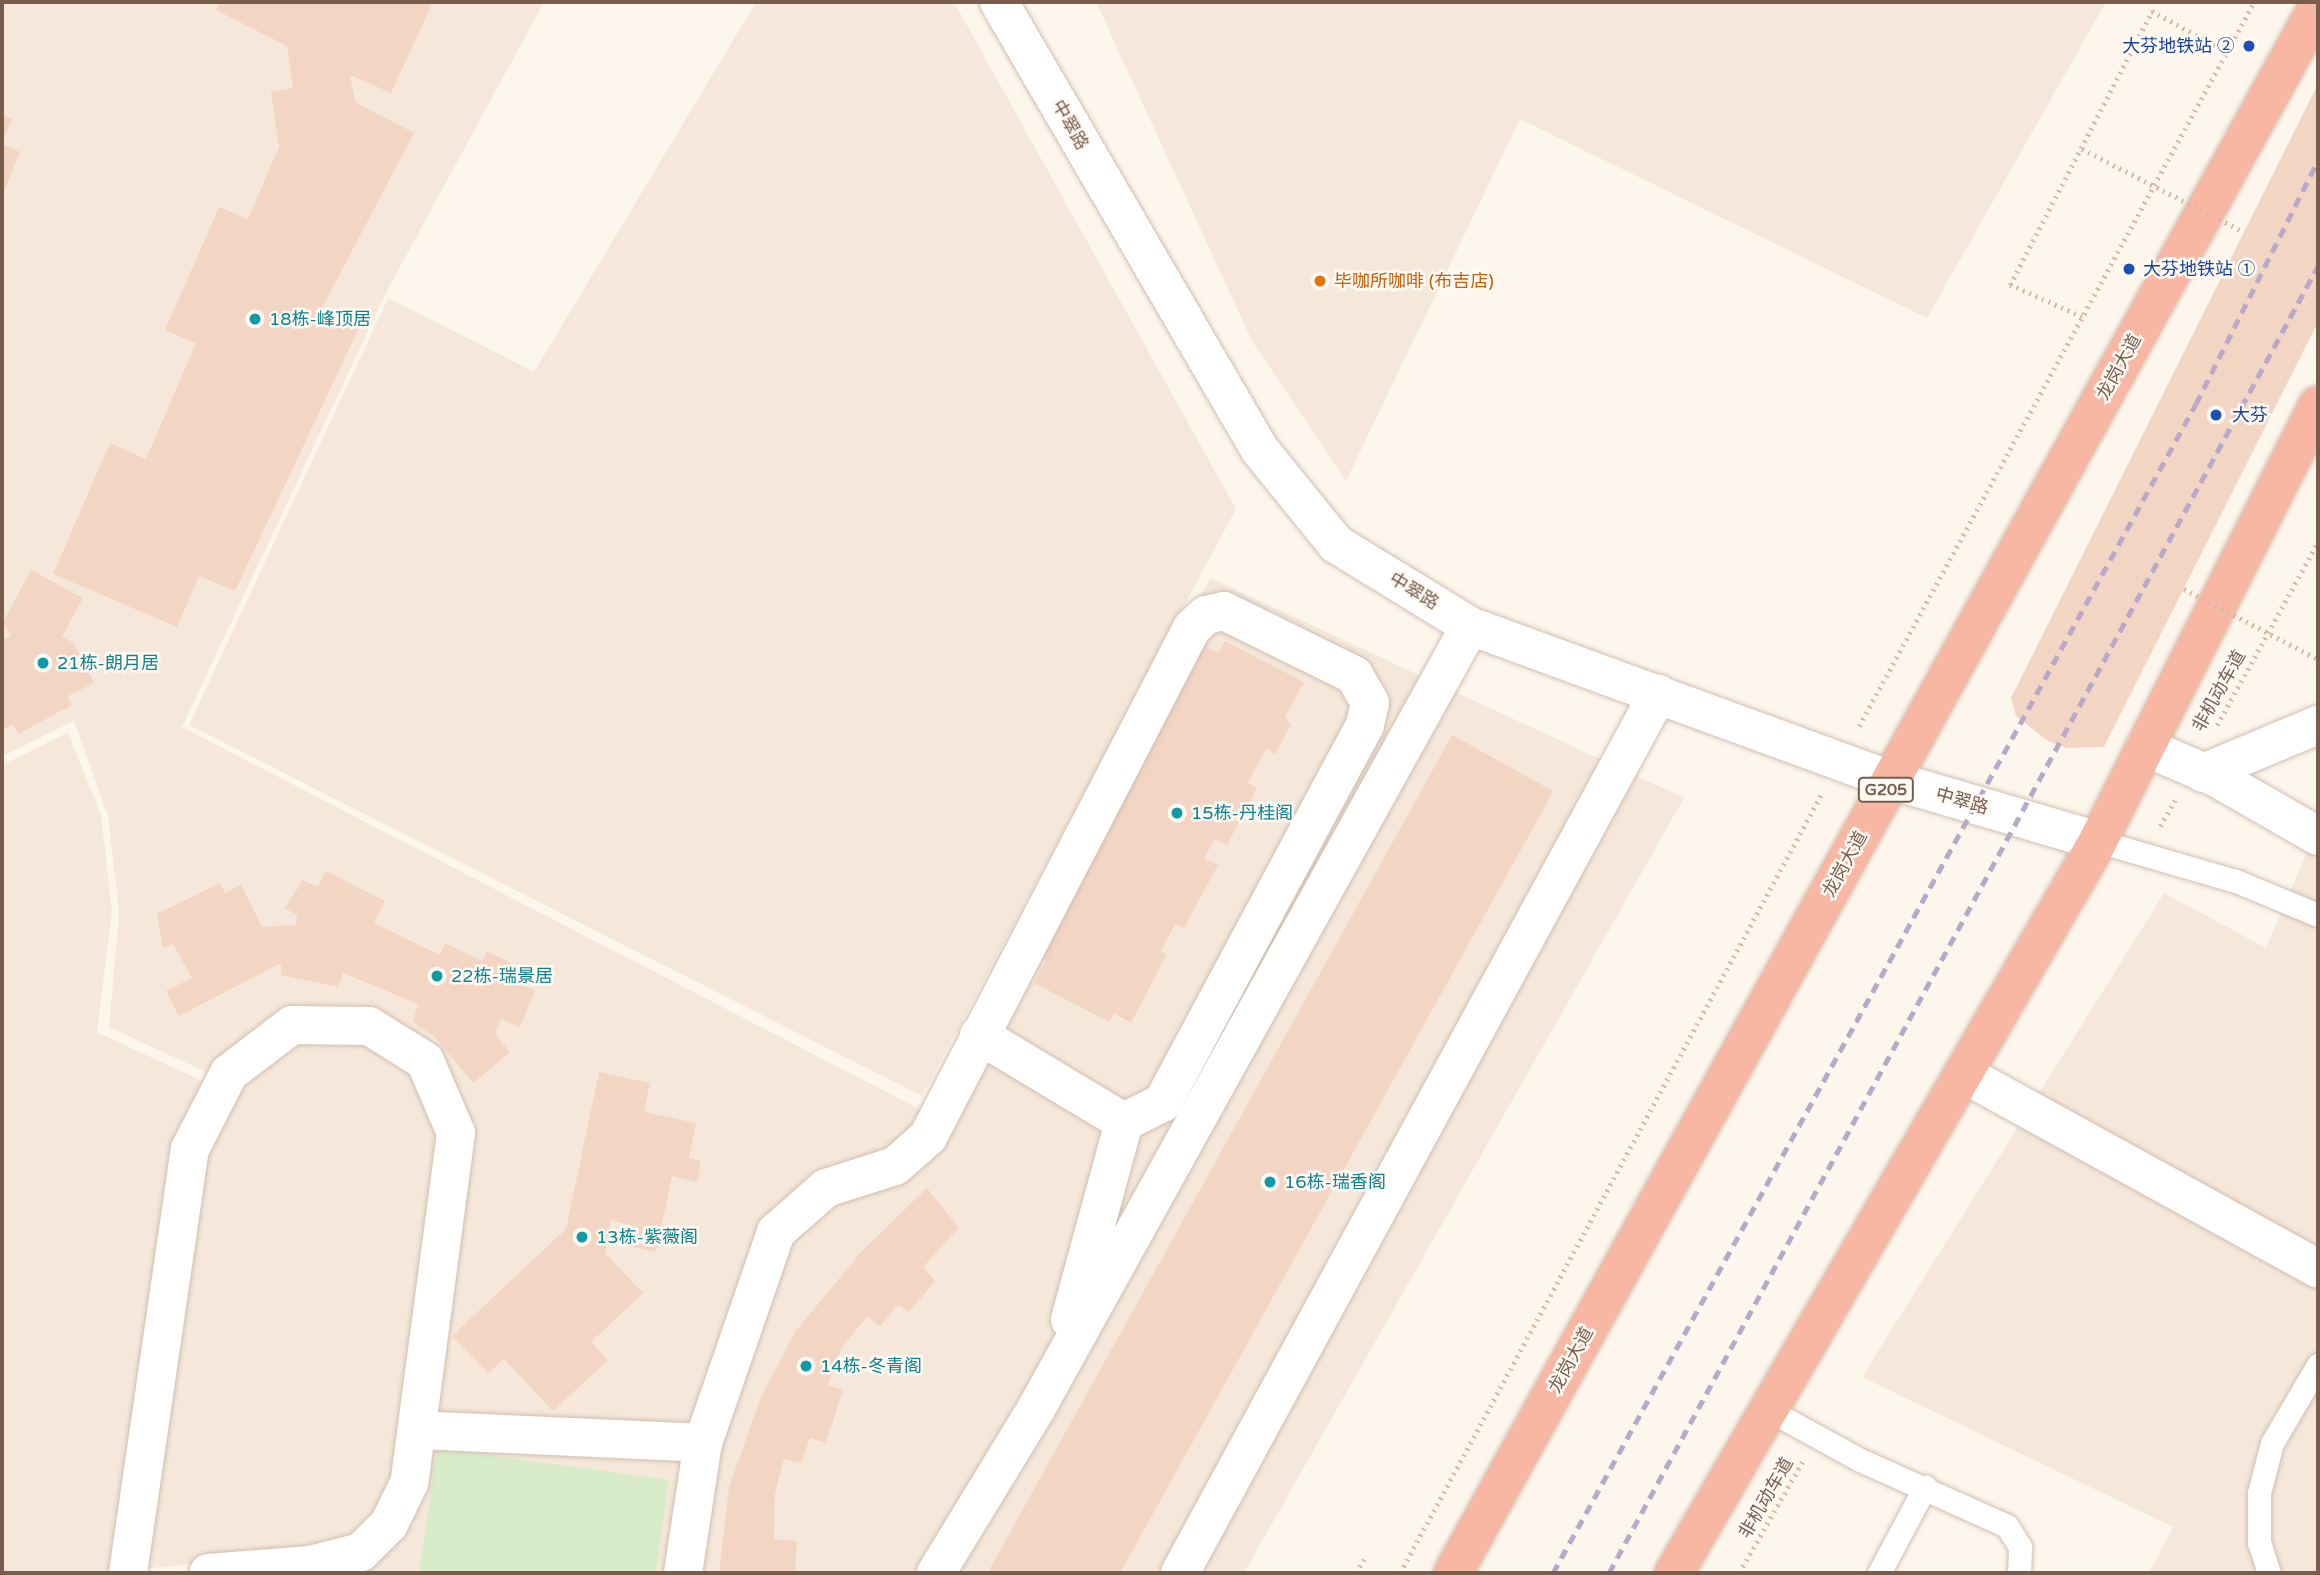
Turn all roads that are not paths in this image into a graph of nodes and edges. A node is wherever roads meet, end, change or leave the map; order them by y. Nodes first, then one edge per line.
1 (999, 2) edge
2 (2318, 7) edge
3 (2318, 405) edge
4 (1470, 626) junction
5 (1658, 694) junction
6 (2318, 725) edge
7 (2145, 747) junction
8 (2198, 770) junction
9 (1892, 780) junction
10 (2318, 836) edge
11 (2098, 841) junction
12 (2318, 915) edge
13 (979, 1035) junction
14 (1964, 1074) junction
15 (1124, 1122) junction
16 (2318, 1269) edge
17 (2318, 1365) edge
18 (1054, 1376) junction
19 (1769, 1410) junction
20 (416, 1430) junction
21 (703, 1443) junction
22 (1925, 1486) junction
23 (128, 1573) edge
24 (208, 1573) edge
25 (683, 1573) edge
26 (936, 1573) edge
27 (1180, 1573) edge
28 (1453, 1573) edge
29 (1674, 1573) edge
30 (1880, 1573) edge
31 (2019, 1573) edge
32 (2269, 1573) edge

1 - 4 street, 中翠路
2 - 9 highway, 龙岗大道 / G205
3 - 7 highway
4 - 5 street, 中翠路
4 - 18 street
5 - 9 street, 中翠路
5 - 27 street
6 - 8 street
7 - 8 street
7 - 11 highway
8 - 10 street
9 - 11 street, 中翠路
9 - 28 highway, 龙岗大道 / G205
11 - 12 lane
11 - 14 highway
13 - 15 street
13 - 15 street
13 - 21 street
14 - 16 street
14 - 19 highway
15 - 18 street
17 - 32 lane
18 - 26 street
19 - 22 lane
19 - 29 highway
20 - 21 street
20 - 23 street
20 - 24 street
21 - 25 street
22 - 30 lane
22 - 31 lane

